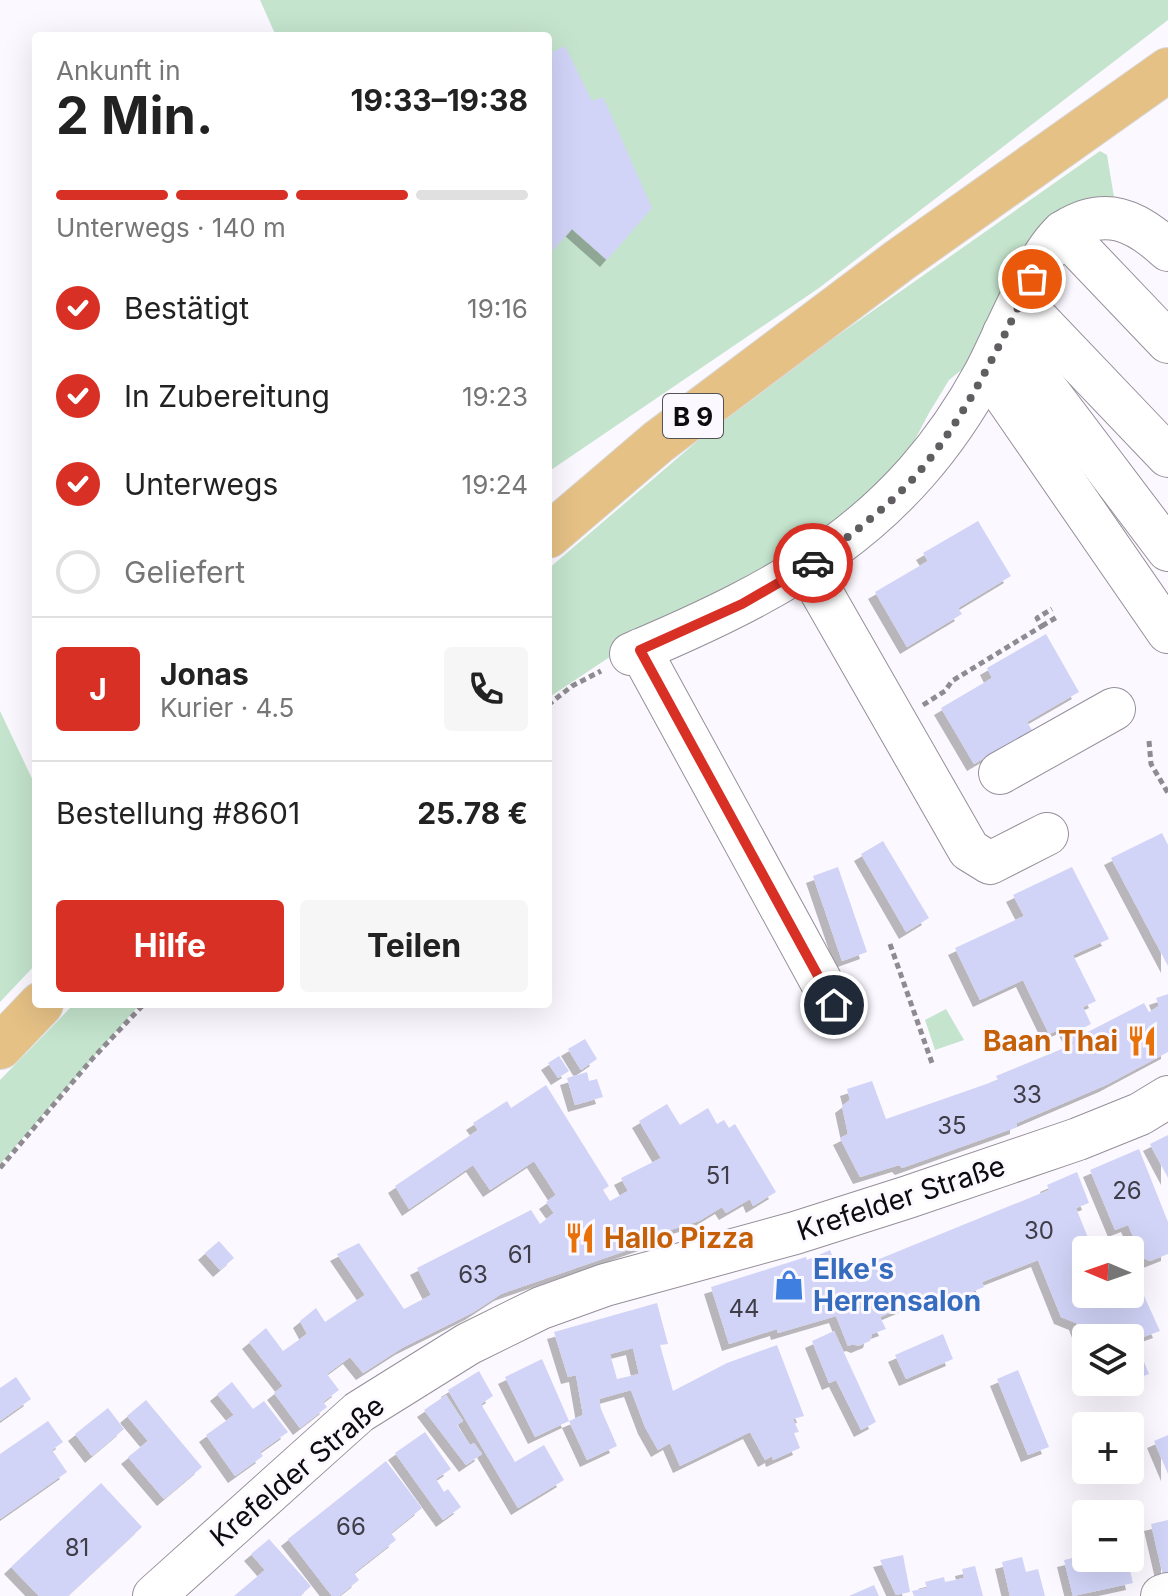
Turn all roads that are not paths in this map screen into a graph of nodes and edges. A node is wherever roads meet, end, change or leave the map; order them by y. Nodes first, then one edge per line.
1 (1168, 70) edge
2 (1063, 232) junction
3 (1168, 250) edge
4 (1013, 317) junction
5 (1168, 342) edge
6 (985, 374) junction
7 (1168, 456) edge
8 (552, 533) edge
9 (1168, 550) edge
10 (807, 567) junction
11 (1168, 632) edge
12 (1114, 709) dead end
13 (1000, 773) dead end
14 (1047, 834) dead end
15 (834, 1005) dead end
16 (37, 1008) edge
17 (0, 1047) edge
18 (1168, 1097) edge
19 (1168, 1594) edge
20 (154, 1596) edge
21 (1162, 1596) edge

1 - 8 main road, B 9
2 - 3 street
2 - 4 street
2 - 5 street
4 - 6 street
4 - 7 street
4 - 9 street
6 - 10 street
6 - 11 street
10 - 14 street
10 - 15 street
12 - 13 street
16 - 17 main road
18 - 20 street, Krefelder Straße
19 - 21 street

